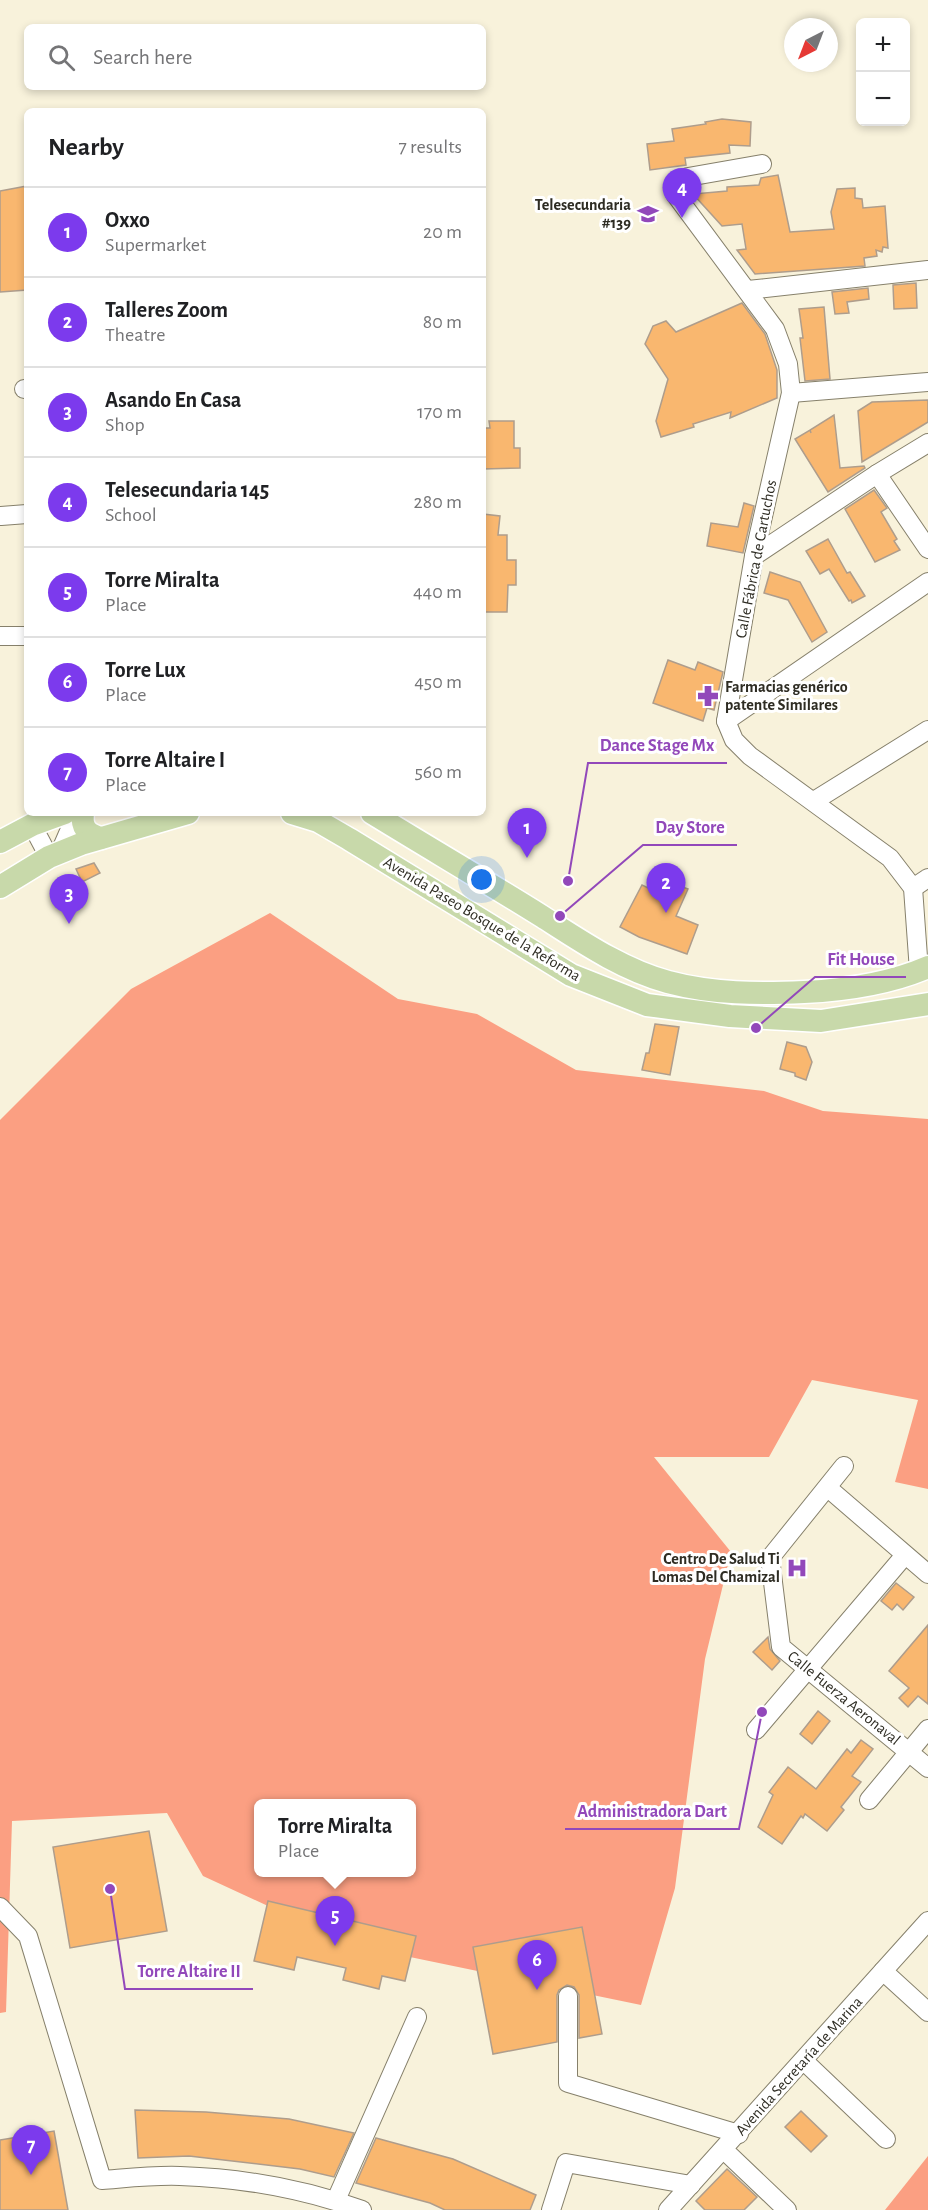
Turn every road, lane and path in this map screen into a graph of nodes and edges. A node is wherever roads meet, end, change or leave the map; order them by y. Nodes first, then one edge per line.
1 (762, 164) dead end
2 (928, 270) edge
3 (747, 290) junction
4 (928, 382) edge
5 (791, 393) junction
6 (928, 442) edge
7 (877, 474) junction
8 (24, 514) edge
9 (1, 516) edge
10 (928, 549) edge
11 (754, 556) junction
12 (928, 582) edge
13 (0, 636) edge
14 (24, 636) edge
15 (726, 721) junction
16 (928, 730) edge
17 (814, 801) junction
18 (50, 816) edge
19 (75, 816) edge
20 (83, 816) edge
21 (178, 816) edge
22 (302, 816) edge
23 (377, 816) edge
24 (35, 819) edge
25 (101, 838) junction
26 (0, 842) edge
27 (55, 854) junction
28 (920, 883) edge
29 (0, 887) edge
30 (545, 918) junction
31 (575, 938) junction
32 (522, 945) junction
33 (559, 968) junction
34 (923, 969) edge
35 (928, 1004) edge
36 (844, 1466) dead end
37 (828, 1488) junction
38 (905, 1555) junction
39 (928, 1574) edge
40 (808, 1669) junction
41 (928, 1729) edge
42 (756, 1730) dead end
43 (909, 1752) junction
44 (928, 1768) edge
45 (869, 1800) dead end
46 (0, 1907) edge
47 (928, 1921) edge
48 (883, 1971) junction
49 (568, 1996) dead end
50 (928, 2012) edge
51 (417, 2017) dead end
52 (804, 2061) junction
53 (739, 2134) junction
54 (886, 2139) dead end
55 (724, 2150) junction
56 (691, 2185) junction
57 (336, 2200) junction
58 (362, 2210) edge
59 (551, 2210) edge
60 (668, 2210) edge
61 (787, 2210) edge

1 - 3 street, Calle Fábrica de Cartuchos
2 - 3 street
3 - 5 street, Calle Fábrica de Cartuchos
4 - 5 street
5 - 11 street, Calle Fábrica de Cartuchos
6 - 7 street
7 - 10 street
7 - 11 street
8 - 9 street
11 - 15 street, Calle Fábrica de Cartuchos
12 - 15 street
13 - 14 street
15 - 17 street
16 - 17 street
17 - 28 street
18 - 24 main road
19 - 27 street
20 - 25 main road
21 - 25 main road
22 - 32 main road, Avenida Paseo Bosque de la Reforma
23 - 30 main road, Avenida Paseo Bosque de la Reforma
24 - 26 main road
24 - 27 street
25 - 27 main road
27 - 29 main road
28 - 34 street
30 - 31 main road, Avenida Paseo Bosque de la Reforma
30 - 32 main road
31 - 33 main road
31 - 34 main road, Avenida Paseo Bosque de la Reforma
32 - 33 main road, Avenida Paseo Bosque de la Reforma
33 - 35 main road, Avenida Paseo Bosque de la Reforma
36 - 37 street, Calle Fuerza Aeronaval
37 - 38 street
37 - 40 street, Calle Fuerza Aeronaval
38 - 39 street
38 - 40 street
40 - 42 street
40 - 43 street, Calle Fuerza Aeronaval
41 - 43 street
43 - 44 street, Calle Fuerza Aeronaval
43 - 45 street
46 - 57 street
47 - 48 street, Avenida Secretaría de Marina
48 - 50 street
48 - 52 street, Avenida Secretaría de Marina
49 - 53 street
51 - 57 street
52 - 53 street, Avenida Secretaría de Marina
52 - 54 street
53 - 55 street, Avenida Secretaría de Marina
55 - 56 street, Avenida Secretaría de Marina
55 - 61 street
56 - 59 street
56 - 60 street, Avenida Secretaría de Marina
57 - 58 street

